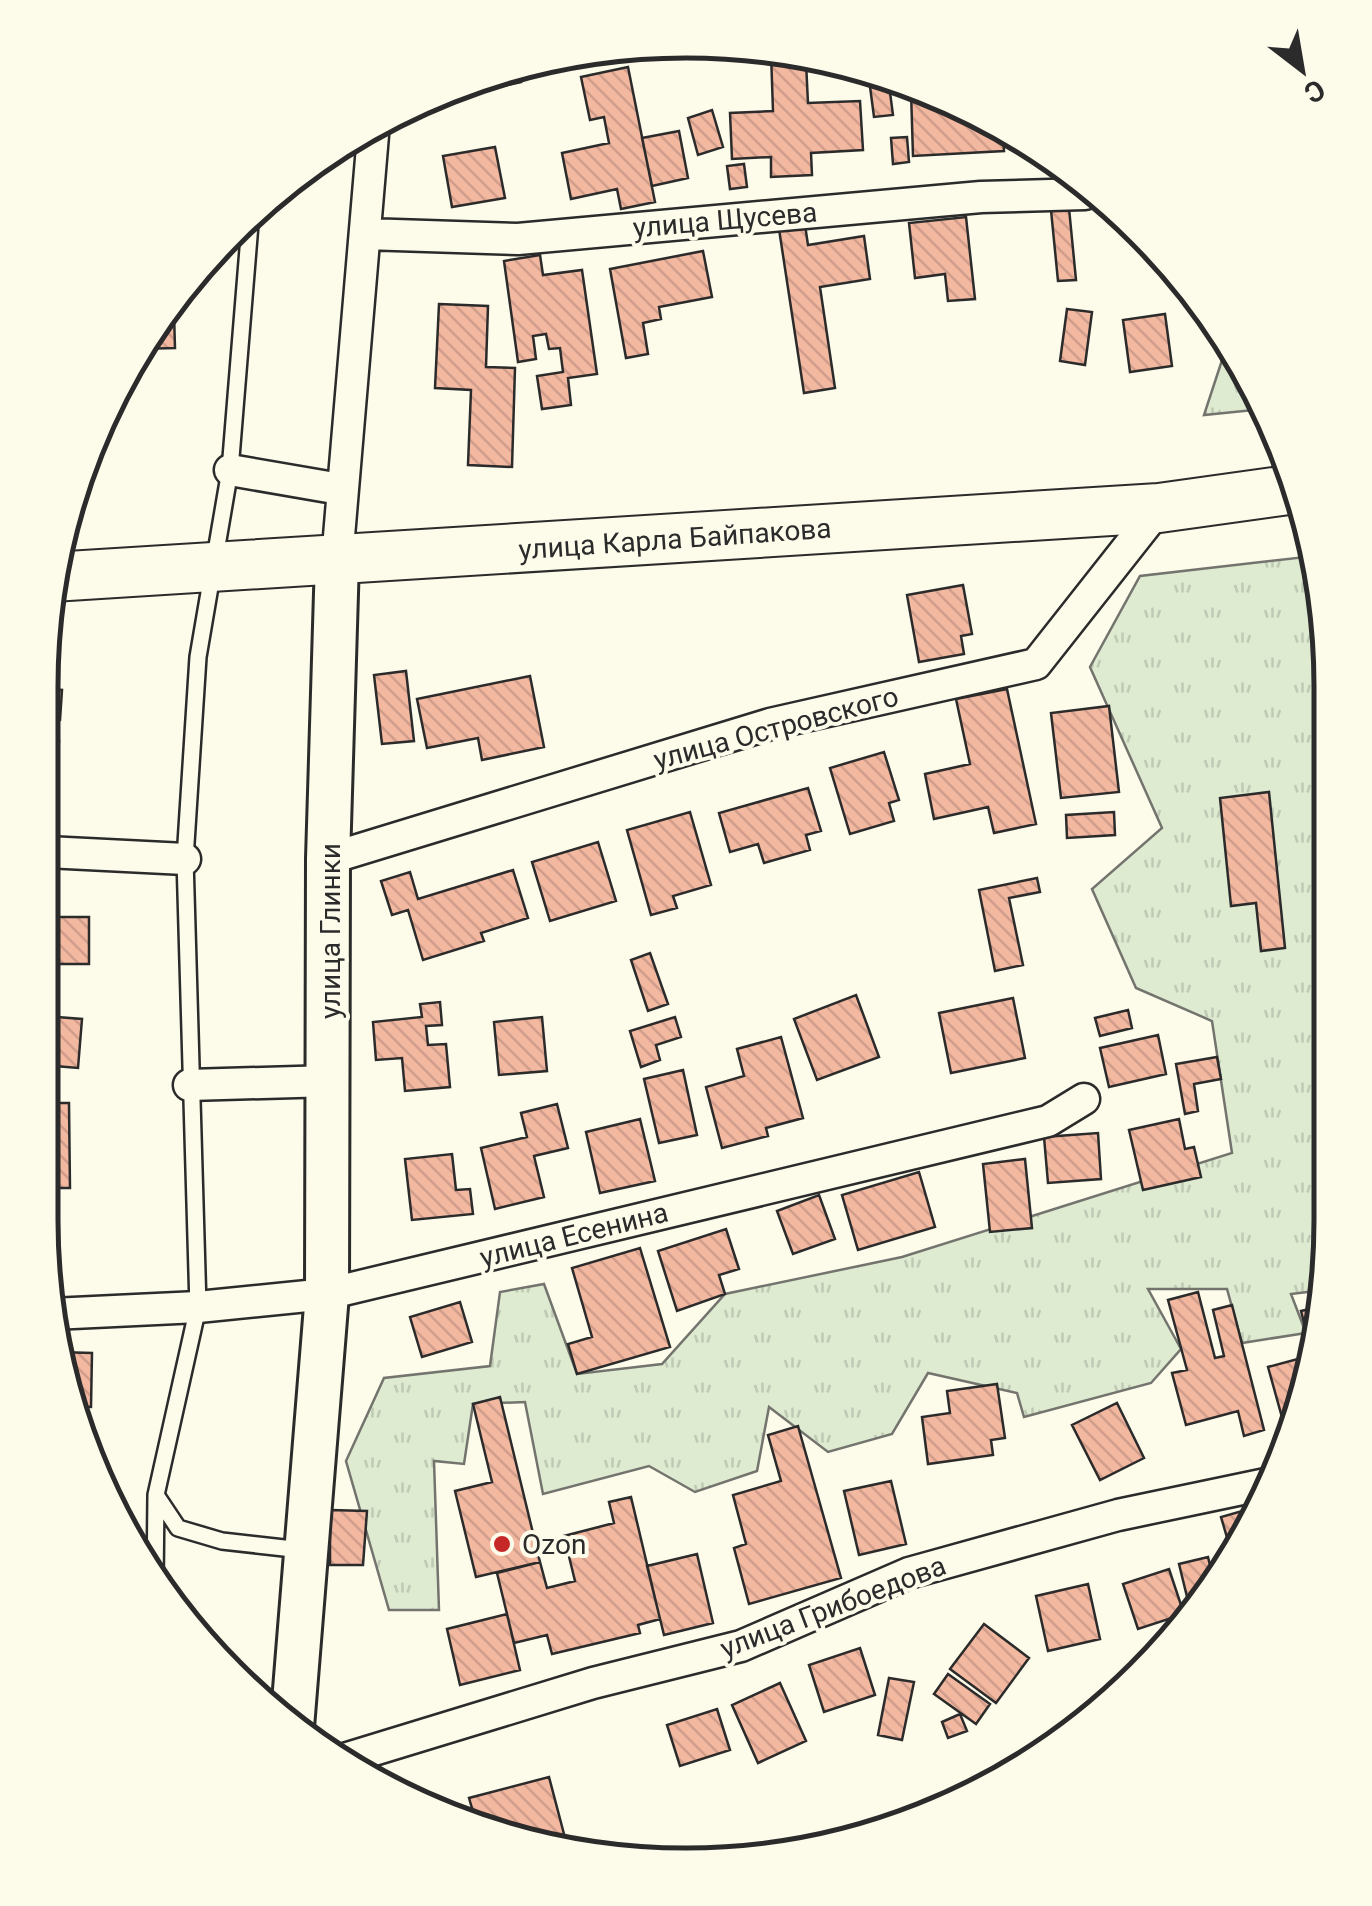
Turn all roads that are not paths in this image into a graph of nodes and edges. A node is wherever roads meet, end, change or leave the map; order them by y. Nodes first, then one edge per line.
1 (372, 142) edge
2 (1078, 194) edge
3 (364, 234) junction
4 (248, 236) edge
5 (230, 470) junction
6 (340, 490) junction
7 (1283, 491) edge
8 (1159, 508) junction
9 (338, 560) junction
10 (212, 569) junction
11 (68, 576) edge
12 (58, 853) edge
13 (185, 859) junction
14 (328, 859) junction
15 (331, 1080) junction
16 (189, 1085) junction
17 (1084, 1099) dead end
18 (327, 1294) junction
19 (198, 1307) junction
20 (65, 1313) edge
21 (1255, 1486) edge
22 (156, 1495) junction
23 (306, 1551) junction
24 (155, 1556) edge
25 (293, 1711) edge
26 (357, 1755) edge

1 - 3 street, улица Глинки
2 - 3 street, улица Щусева
3 - 6 street, улица Глинки
4 - 5 lane
5 - 6 street
5 - 10 lane
6 - 9 street, улица Глинки
7 - 8 main road, улица Карла Байпакова
8 - 9 main road, улица Карла Байпакова
8 - 14 street, улица Островского
9 - 10 main road, улица Карла Байпакова
9 - 14 main road, улица Глинки
10 - 11 main road, улица Карла Байпакова
10 - 13 lane
12 - 13 street
13 - 16 lane
14 - 15 main road, улица Глинки
15 - 16 street
15 - 18 main road, улица Глинки
16 - 19 lane
17 - 18 street, улица Есенина
18 - 19 street, улица Есенина
18 - 23 main road, улица Глинки
19 - 20 street, улица Есенина
19 - 22 lane
21 - 26 street, улица Грибоедова
22 - 23 lane
22 - 24 lane
23 - 25 main road, улица Глинки

